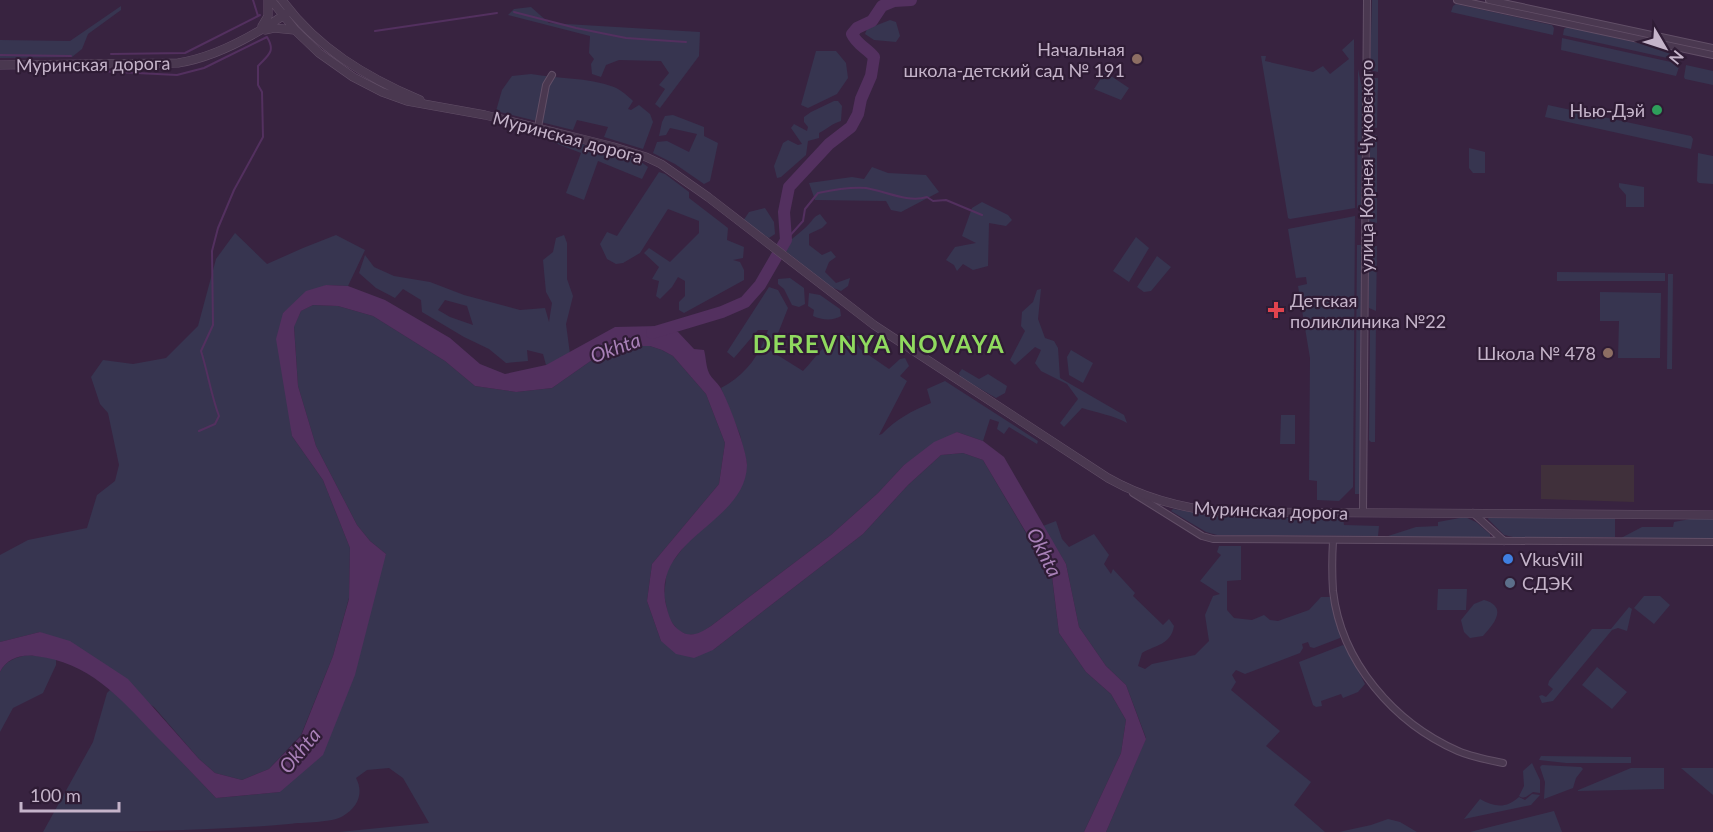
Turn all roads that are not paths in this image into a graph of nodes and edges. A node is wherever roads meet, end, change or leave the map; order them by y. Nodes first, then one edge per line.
1 (269, 0) edge
2 (282, 0) edge
3 (1367, 0) edge
4 (1457, 0) edge
5 (1489, 0) edge
6 (290, 11) junction
7 (282, 16) junction
8 (257, 31) junction
9 (296, 31) junction
10 (1713, 48) edge
11 (1713, 55) edge
12 (0, 65) edge
13 (552, 75) dead end
14 (428, 103) junction
15 (538, 127) junction
16 (1128, 489) junction
17 (1363, 513) junction
18 (1473, 513) junction
19 (1713, 515) edge
20 (1333, 541) junction
21 (1504, 541) junction
22 (1713, 542) edge
23 (1503, 763) dead end

1 - 7 street
1 - 8 street
2 - 6 street
3 - 17 street, улица Корнея Чуковского
4 - 11 street
5 - 10 street
6 - 7 street, Муринская дорога
6 - 14 street, Муринская дорога
7 - 8 street, Муринская дорога
7 - 9 street, Муринская дорога
8 - 9 street
8 - 12 street, Муринская дорога
9 - 14 street, Муринская дорога
13 - 15 street
14 - 15 street, Муринская дорога
15 - 16 street, Муринская дорога
16 - 17 street, Муринская дорога
16 - 20 street
17 - 18 street, Муринская дорога
18 - 19 street, Муринская дорога
18 - 21 street
20 - 21 street
20 - 23 street
21 - 22 street

